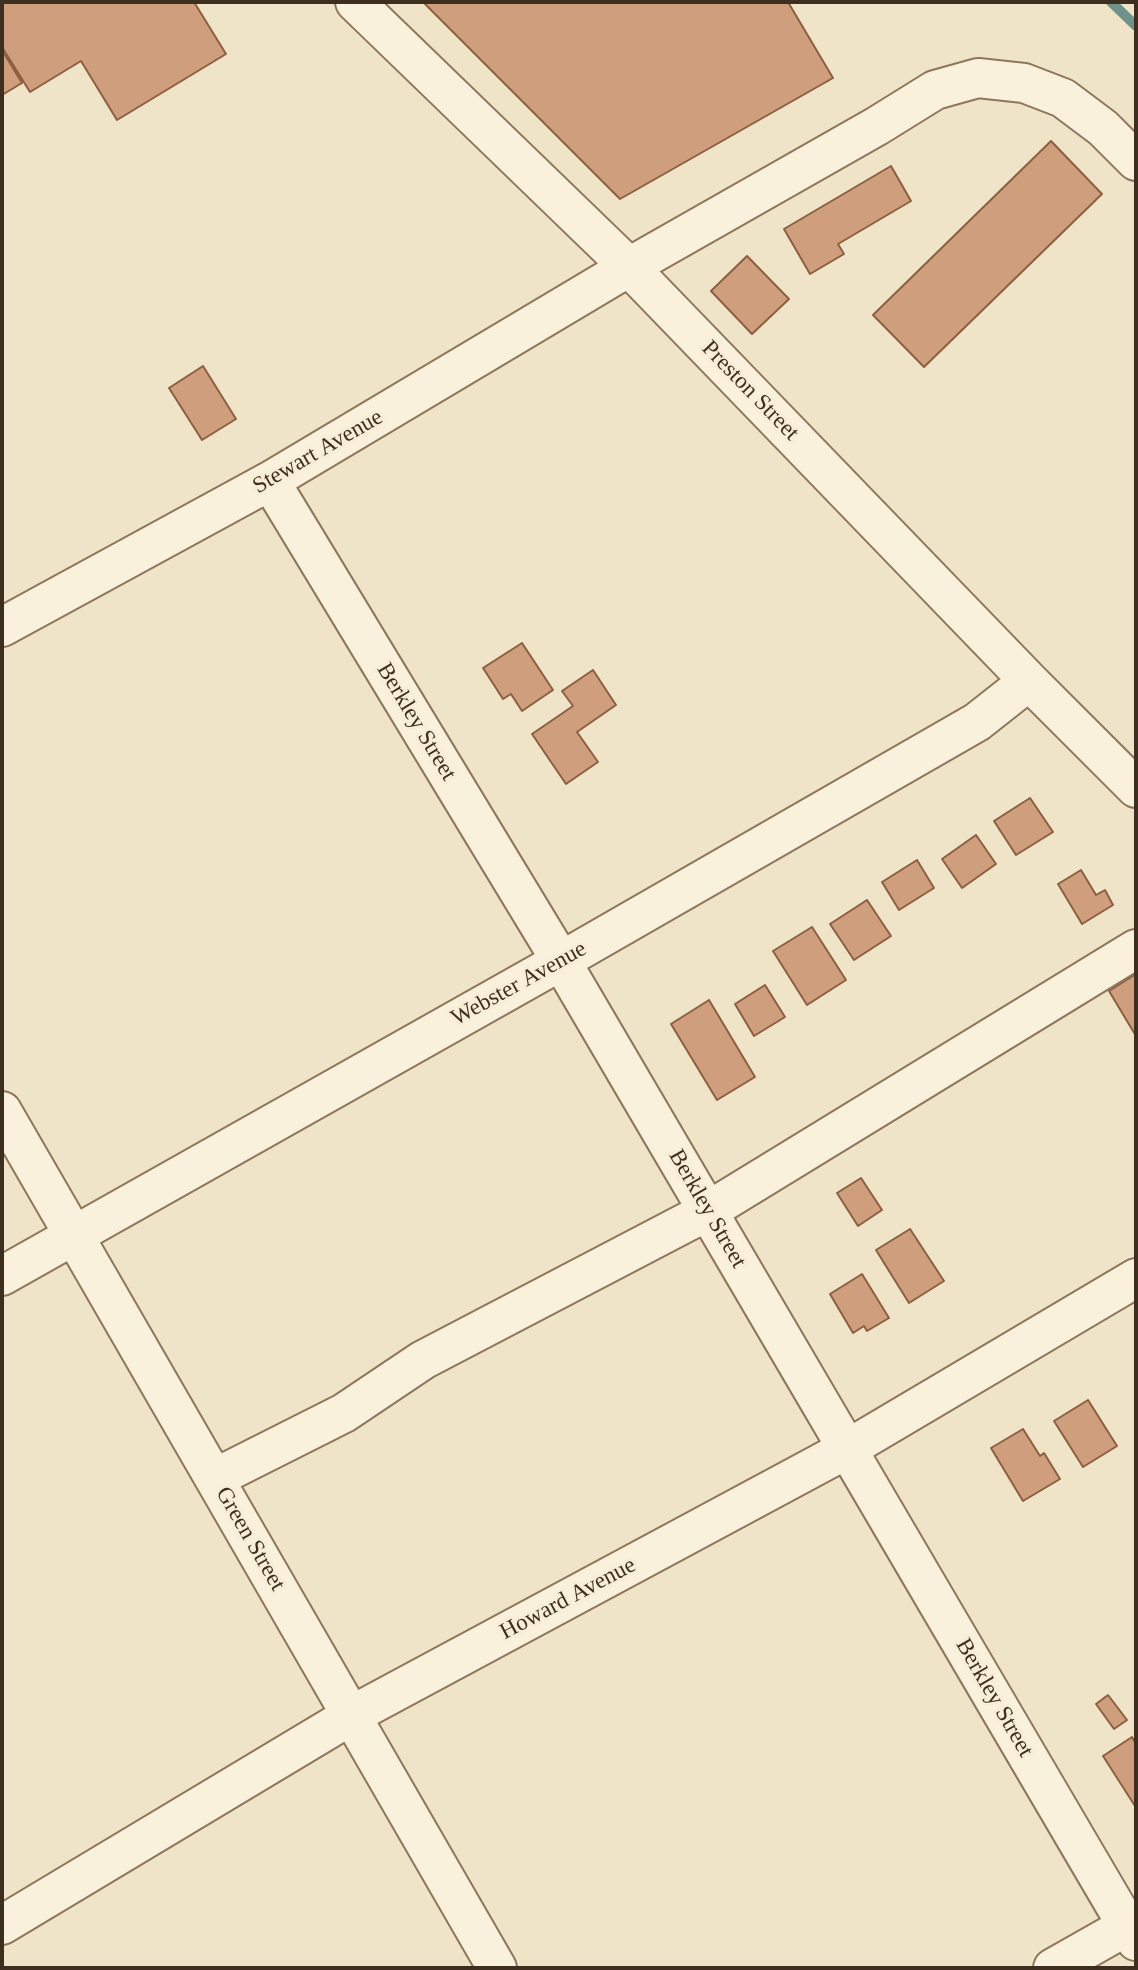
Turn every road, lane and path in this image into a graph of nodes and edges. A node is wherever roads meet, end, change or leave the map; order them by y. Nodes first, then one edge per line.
1 (355, 2) edge
2 (1136, 161) edge
3 (629, 267) junction
4 (270, 481) junction
5 (2, 627) edge
6 (1029, 681) junction
7 (1136, 788) edge
8 (1136, 949) edge
9 (561, 961) junction
10 (2, 1111) edge
11 (708, 1211) junction
12 (73, 1234) junction
13 (2, 1276) edge
14 (1136, 1278) edge
15 (849, 1448) junction
16 (215, 1478) junction
17 (352, 1715) junction
18 (2, 1924) edge
19 (1133, 1929) edge
20 (497, 1968) edge
21 (1053, 1968) edge

1 - 3 street, Preston Street
2 - 3 street, Stewart Avenue
3 - 4 street, Stewart Avenue
3 - 6 street, Preston Street
4 - 5 street, Stewart Avenue
4 - 9 street, Berkley Street
6 - 7 street, Preston Street
6 - 9 street, Webster Avenue
8 - 11 street
9 - 11 street, Berkley Street
9 - 12 street, Webster Avenue
10 - 12 street, Green Street
11 - 15 street, Berkley Street
11 - 16 street
12 - 13 street, Webster Avenue
12 - 16 street, Green Street
14 - 15 street, Howard Avenue
15 - 17 street, Howard Avenue
15 - 19 street, Berkley Street
16 - 17 street, Green Street
17 - 18 street, Howard Avenue
17 - 20 street, Green Street
19 - 21 street

